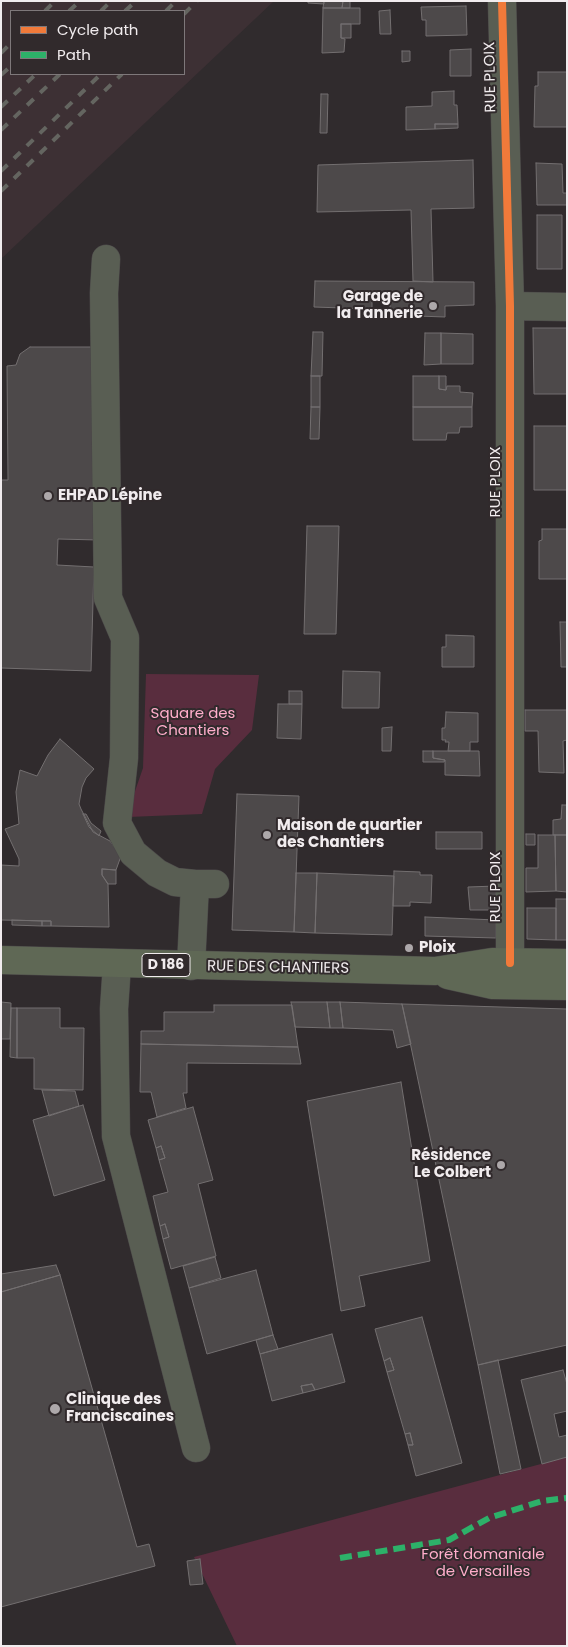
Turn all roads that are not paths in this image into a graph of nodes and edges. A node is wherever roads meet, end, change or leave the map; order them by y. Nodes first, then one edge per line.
1 (502, 1) edge
2 (106, 260) dead end
3 (510, 306) junction
4 (567, 307) edge
5 (1, 960) edge
6 (510, 963) junction
7 (567, 963) edge
8 (117, 964) junction
9 (192, 966) junction
10 (435, 971) junction
11 (567, 986) edge
12 (196, 1448) dead end

1 - 3 street, RUE PLOIX
2 - 9 street
3 - 4 street
3 - 6 street, RUE PLOIX
5 - 8 main road, RUE DES CHANTIERS / D 186
6 - 7 main road, RUE DES CHANTIERS / D 186
6 - 10 main road, RUE DES CHANTIERS / D 186
8 - 9 main road, RUE DES CHANTIERS / D 186
8 - 12 street
9 - 10 main road, RUE DES CHANTIERS / D 186
10 - 11 main road, RUE DES CHANTIERS / D 186

